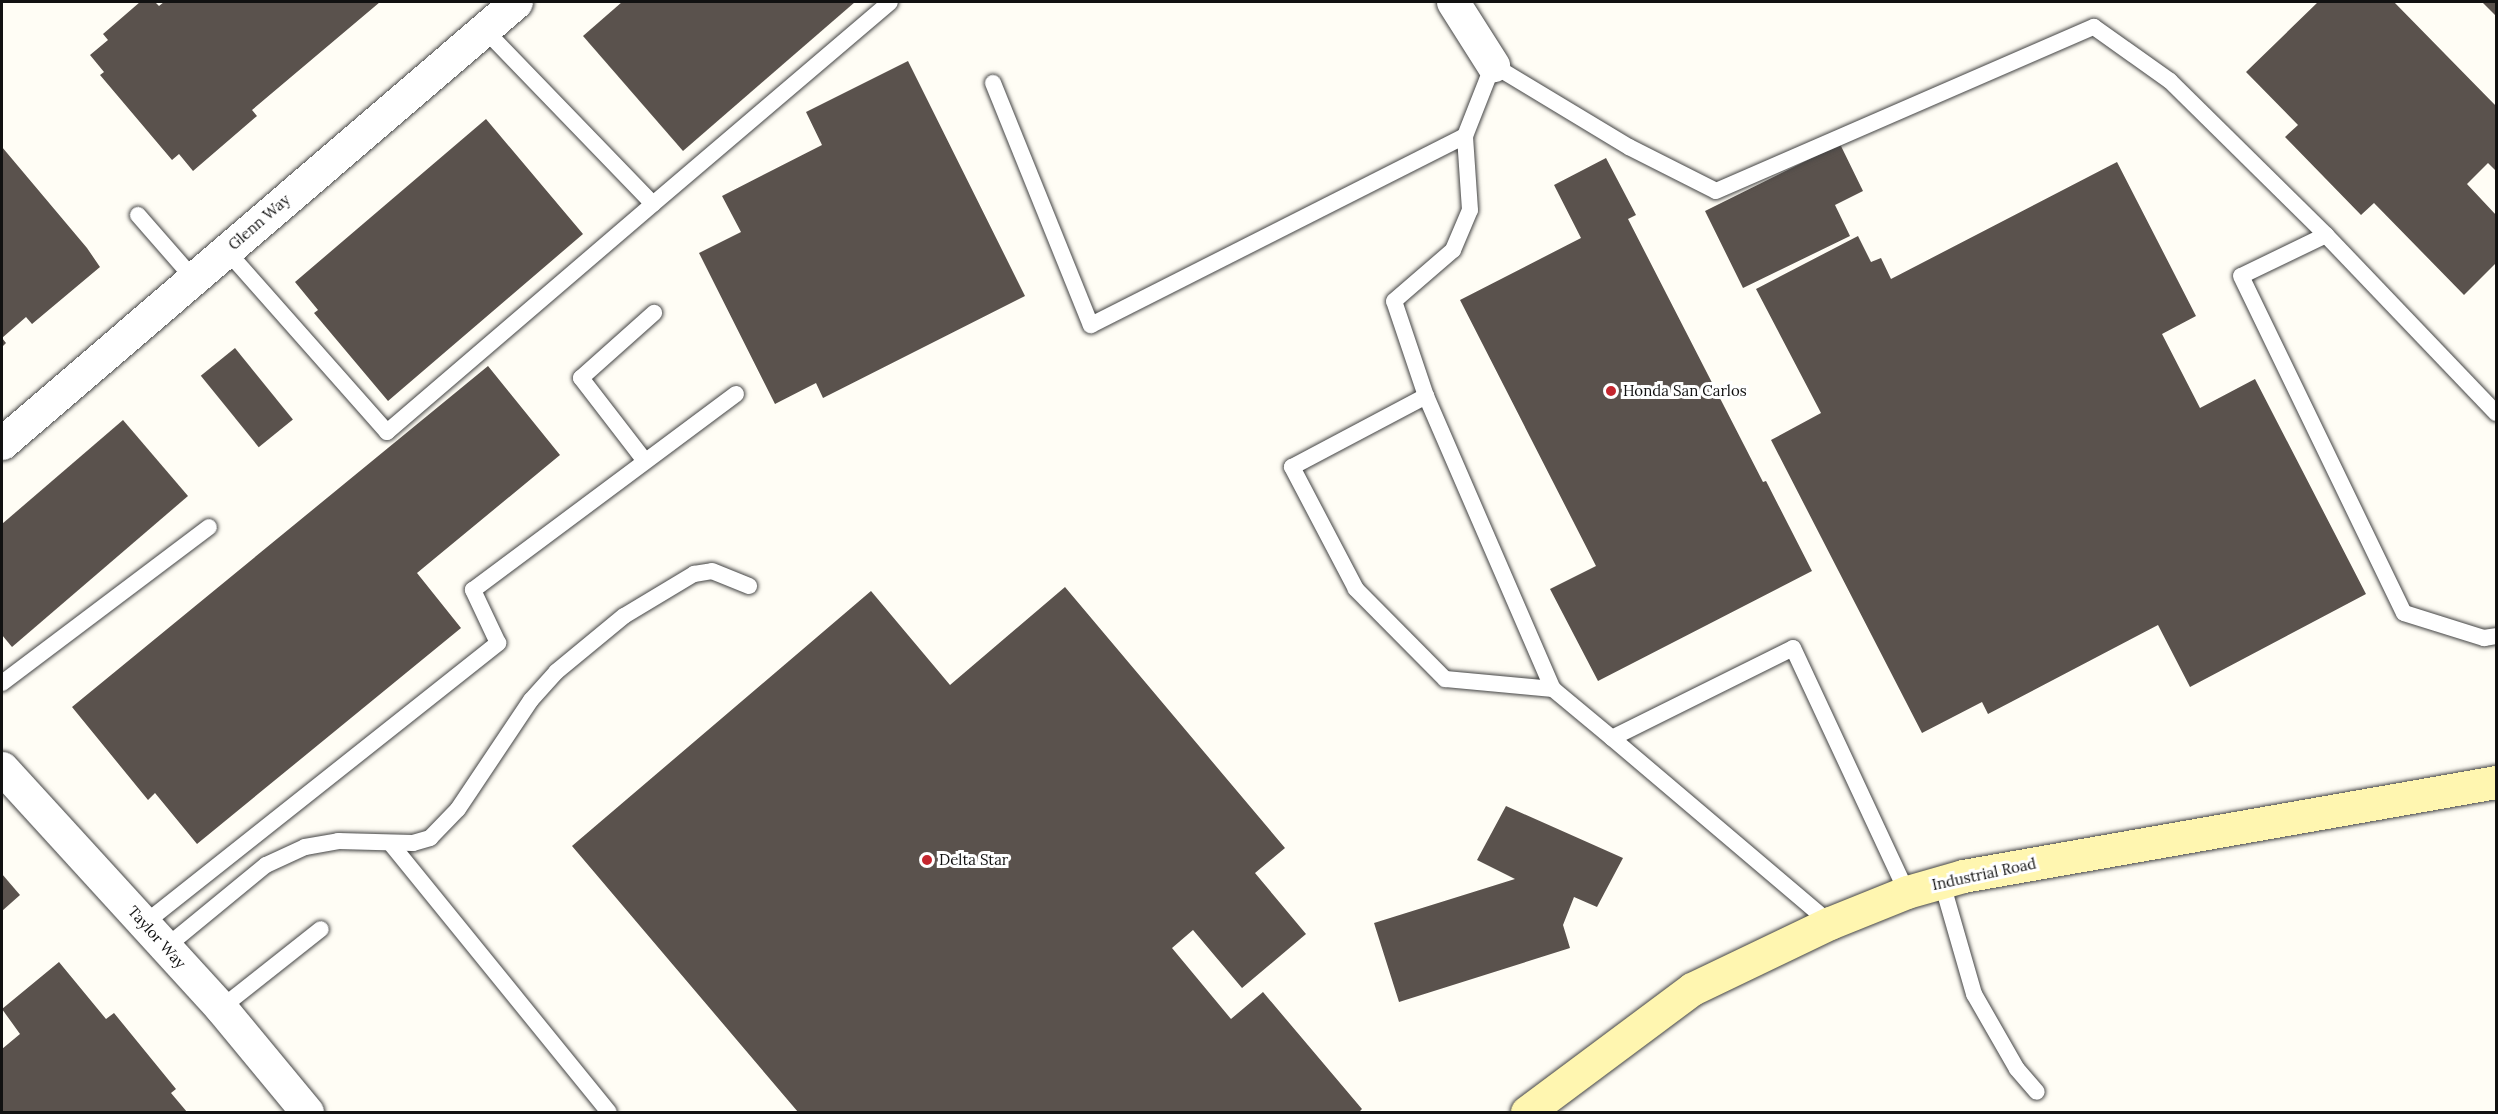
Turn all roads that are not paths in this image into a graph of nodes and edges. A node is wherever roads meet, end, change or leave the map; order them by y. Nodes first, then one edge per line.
1 (516, 2) edge
2 (890, 2) edge
3 (1453, 2) edge
4 (484, 29) junction
5 (1493, 65) junction
6 (993, 83) dead end
7 (1465, 136) junction
8 (653, 204) junction
9 (138, 215) dead end
10 (2325, 235) junction
11 (226, 250) junction
12 (193, 278) junction
13 (654, 313) dead end
14 (736, 394) dead end
15 (1426, 396) junction
16 (2496, 413) edge
17 (2, 443) edge
18 (645, 461) junction
19 (209, 527) dead end
20 (749, 586) dead end
21 (2490, 638) edge
22 (2, 683) edge
23 (1553, 688) junction
24 (1612, 738) junction
25 (2, 768) edge
26 (2496, 782) edge
27 (391, 844) junction
28 (1942, 883) junction
29 (1907, 892) junction
30 (1830, 923) junction
31 (321, 929) dead end
32 (155, 935) junction
33 (221, 1008) junction
34 (2037, 1092) dead end
35 (305, 1112) edge
36 (609, 1113) edge
37 (1527, 1113) edge

1 - 4 street, Glenn Way
2 - 8 lane
3 - 5 street
4 - 8 lane
4 - 11 street, Glenn Way
5 - 7 lane
5 - 10 lane
6 - 7 lane
7 - 15 lane
8 - 11 lane
9 - 12 lane
10 - 16 lane
10 - 21 lane
11 - 12 street, Glenn Way
12 - 17 street, Glenn Way
13 - 18 lane
14 - 18 lane
15 - 23 lane
15 - 23 lane
18 - 32 lane
19 - 22 lane
20 - 27 lane
23 - 24 lane
24 - 29 lane
24 - 30 lane
25 - 32 street, Taylor Way
26 - 28 main road, Industrial Road
27 - 32 lane
27 - 36 lane
28 - 29 main road, Industrial Road
28 - 34 lane
29 - 30 main road, Industrial Road
30 - 37 main road, Industrial Road
31 - 33 lane
32 - 33 street, Taylor Way
33 - 35 street, Taylor Way

